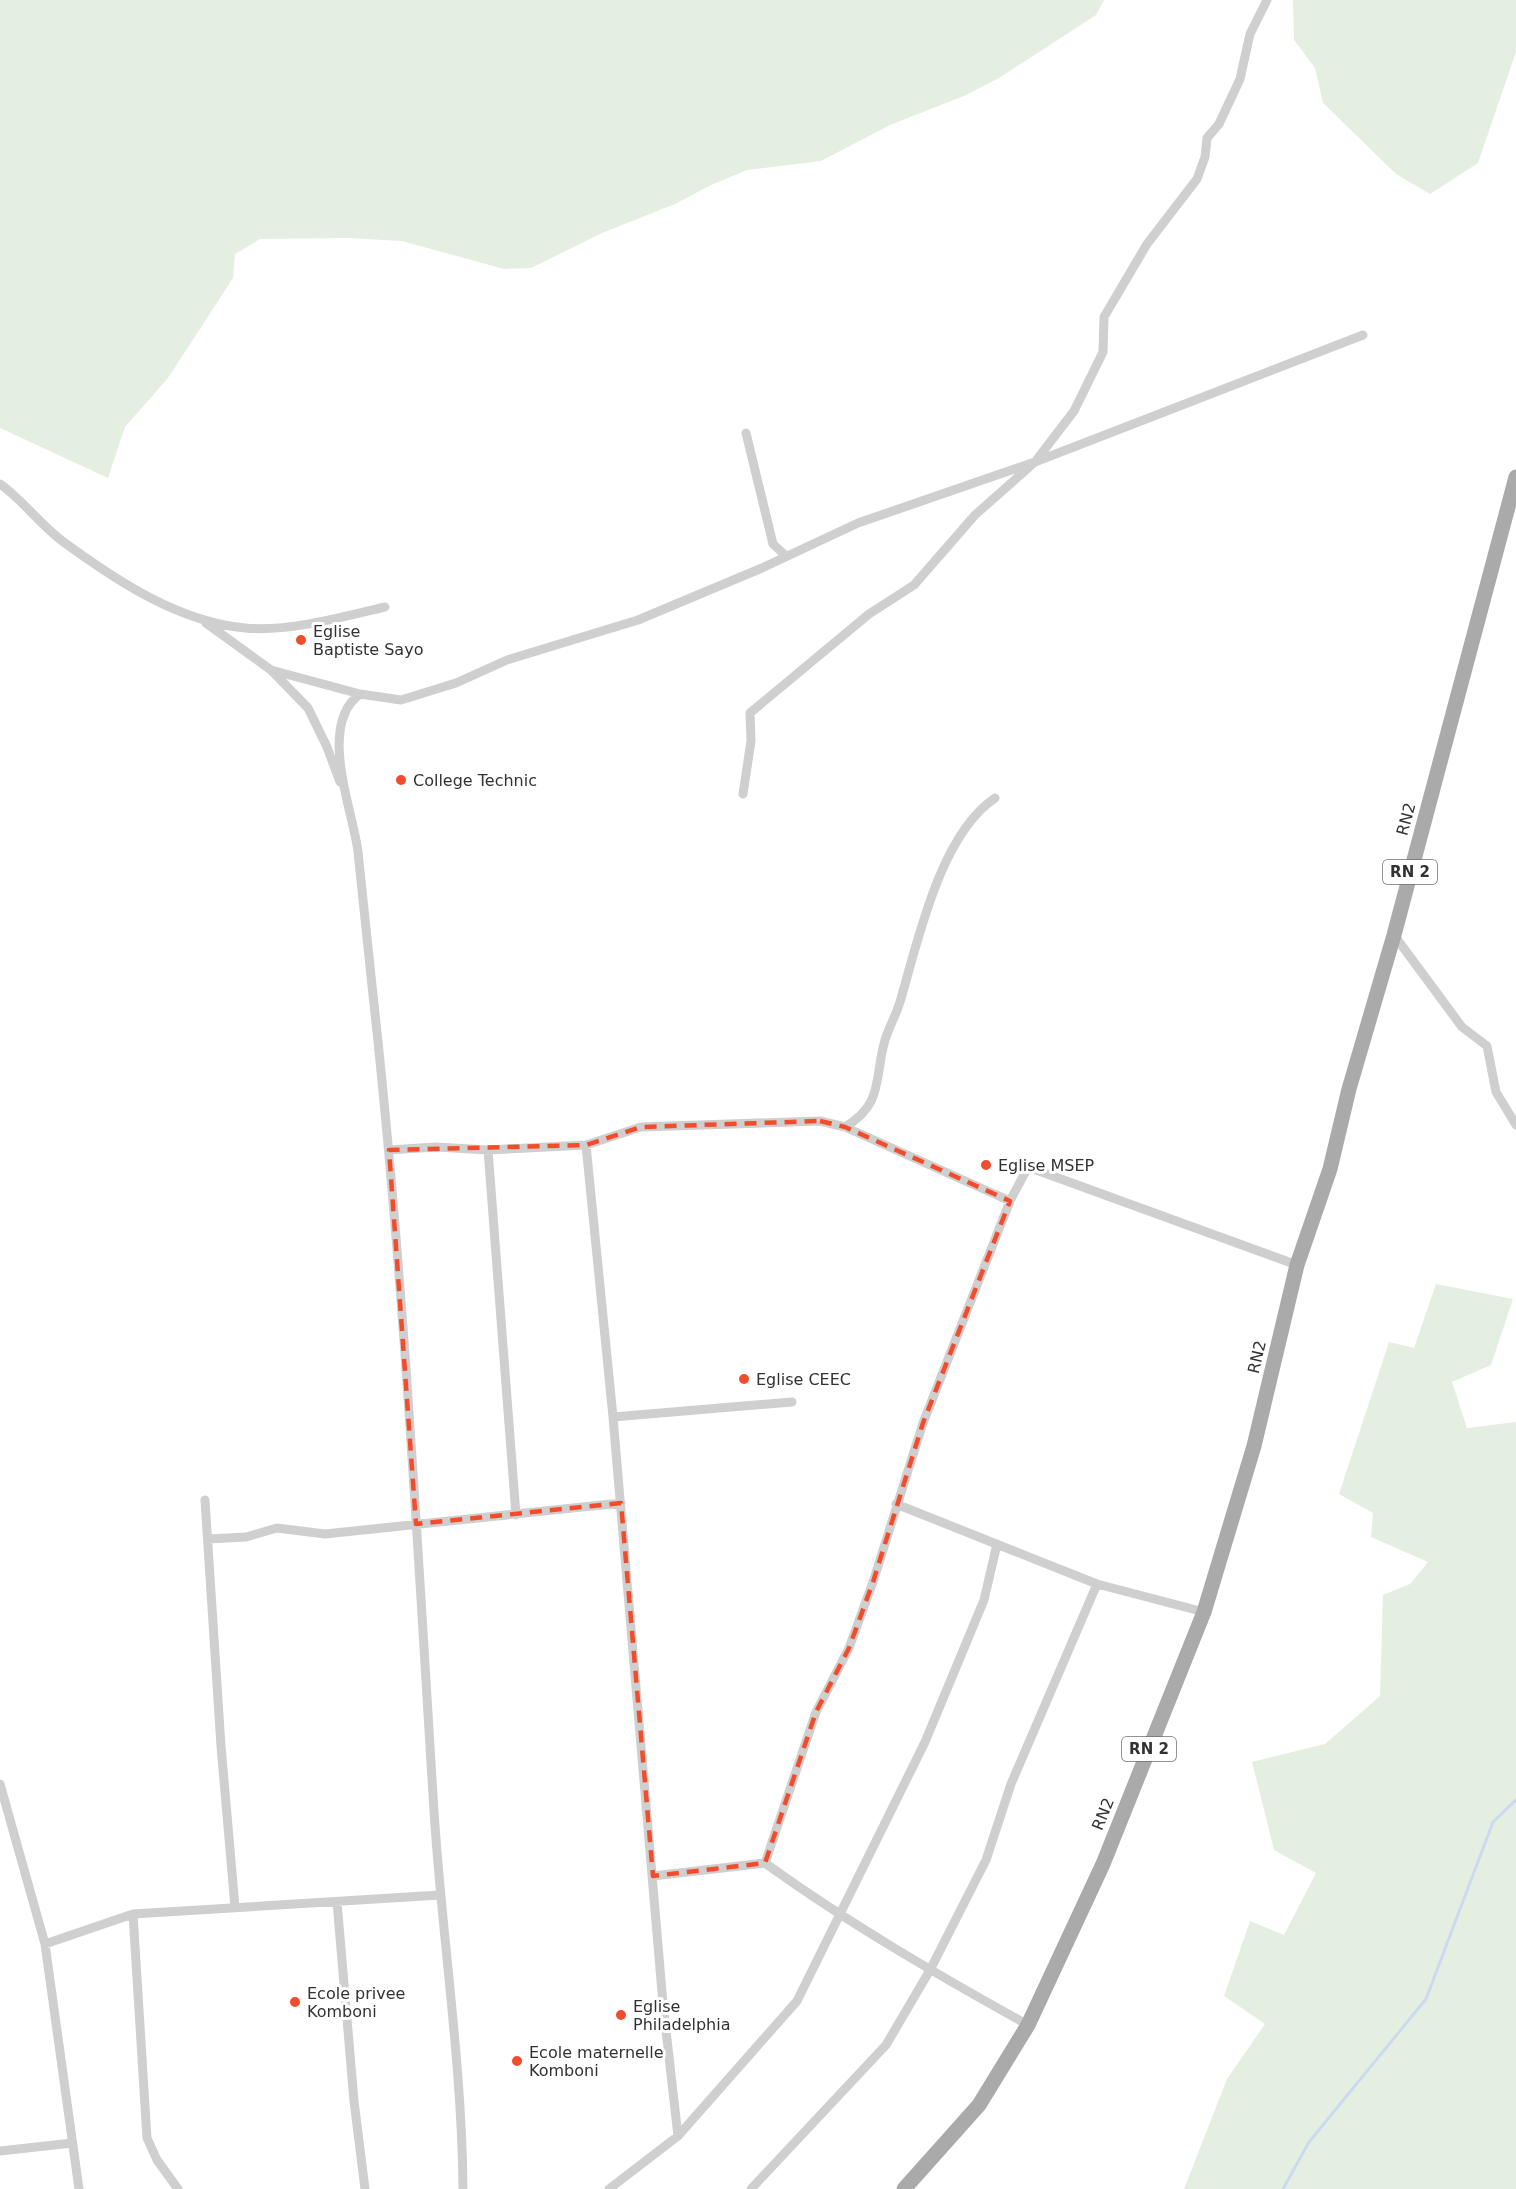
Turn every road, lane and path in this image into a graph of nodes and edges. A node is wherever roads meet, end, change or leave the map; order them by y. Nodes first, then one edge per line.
1 (1267, 0) edge
2 (1363, 335) dead end
3 (746, 434) dead end
4 (1035, 462) junction
5 (1516, 477) edge
6 (0, 484) edge
7 (786, 556) junction
8 (385, 607) dead end
9 (204, 621) junction
10 (271, 670) junction
11 (360, 694) junction
12 (342, 790) junction
13 (743, 794) dead end
14 (995, 798) dead end
15 (1394, 936) junction
16 (1516, 1125) edge
17 (845, 1127) junction
18 (586, 1145) junction
19 (389, 1149) junction
20 (488, 1150) junction
21 (1011, 1201) junction
22 (1297, 1265) junction
23 (792, 1402) dead end
24 (613, 1417) junction
25 (205, 1500) dead end
26 (621, 1503) junction
27 (896, 1504) junction
28 (516, 1515) junction
29 (416, 1524) junction
30 (208, 1539) junction
31 (997, 1544) junction
32 (1097, 1584) junction
33 (1204, 1612) junction
34 (0, 1784) edge
35 (765, 1863) junction
36 (653, 1876) junction
37 (440, 1894) junction
38 (337, 1902) junction
39 (235, 1907) junction
40 (134, 1914) junction
41 (842, 1914) junction
42 (45, 1944) junction
43 (930, 1970) junction
44 (1028, 2025) junction
45 (678, 2136) junction
46 (72, 2143) junction
47 (0, 2151) edge
48 (79, 2189) edge
49 (178, 2189) edge
50 (365, 2189) edge
51 (463, 2189) edge
52 (609, 2189) edge
53 (752, 2189) edge
54 (904, 2189) edge

1 - 4 street
2 - 4 street
3 - 7 street
4 - 7 street
4 - 13 street
5 - 15 main road, RN2 / RN 2
6 - 9 street
7 - 11 street
8 - 9 street
9 - 10 street
10 - 11 street
10 - 12 street
11 - 12 street
12 - 19 street
14 - 17 street
15 - 16 street
15 - 22 main road, RN2 / RN 2
17 - 18 street
17 - 21 street
18 - 20 street
18 - 24 street
19 - 20 street
19 - 29 street
20 - 28 street
21 - 22 street
21 - 27 street
22 - 33 main road, RN2 / RN 2
23 - 24 street
24 - 26 street
25 - 30 street
26 - 28 street
26 - 36 street
27 - 31 street
27 - 35 street
28 - 29 street
29 - 30 street
29 - 37 street
30 - 39 street
31 - 32 street
31 - 41 street
32 - 33 street
32 - 43 street
33 - 44 main road, RN2 / RN 2
34 - 42 street
35 - 36 street
35 - 41 street
36 - 45 street
37 - 38 street
37 - 51 street
38 - 39 street
38 - 50 street
39 - 40 street
40 - 42 street
40 - 49 street
41 - 43 street
41 - 45 street
42 - 46 street
43 - 44 street
43 - 53 street
44 - 54 main road, RN2 / RN 2
45 - 52 street
46 - 47 street
46 - 48 street

